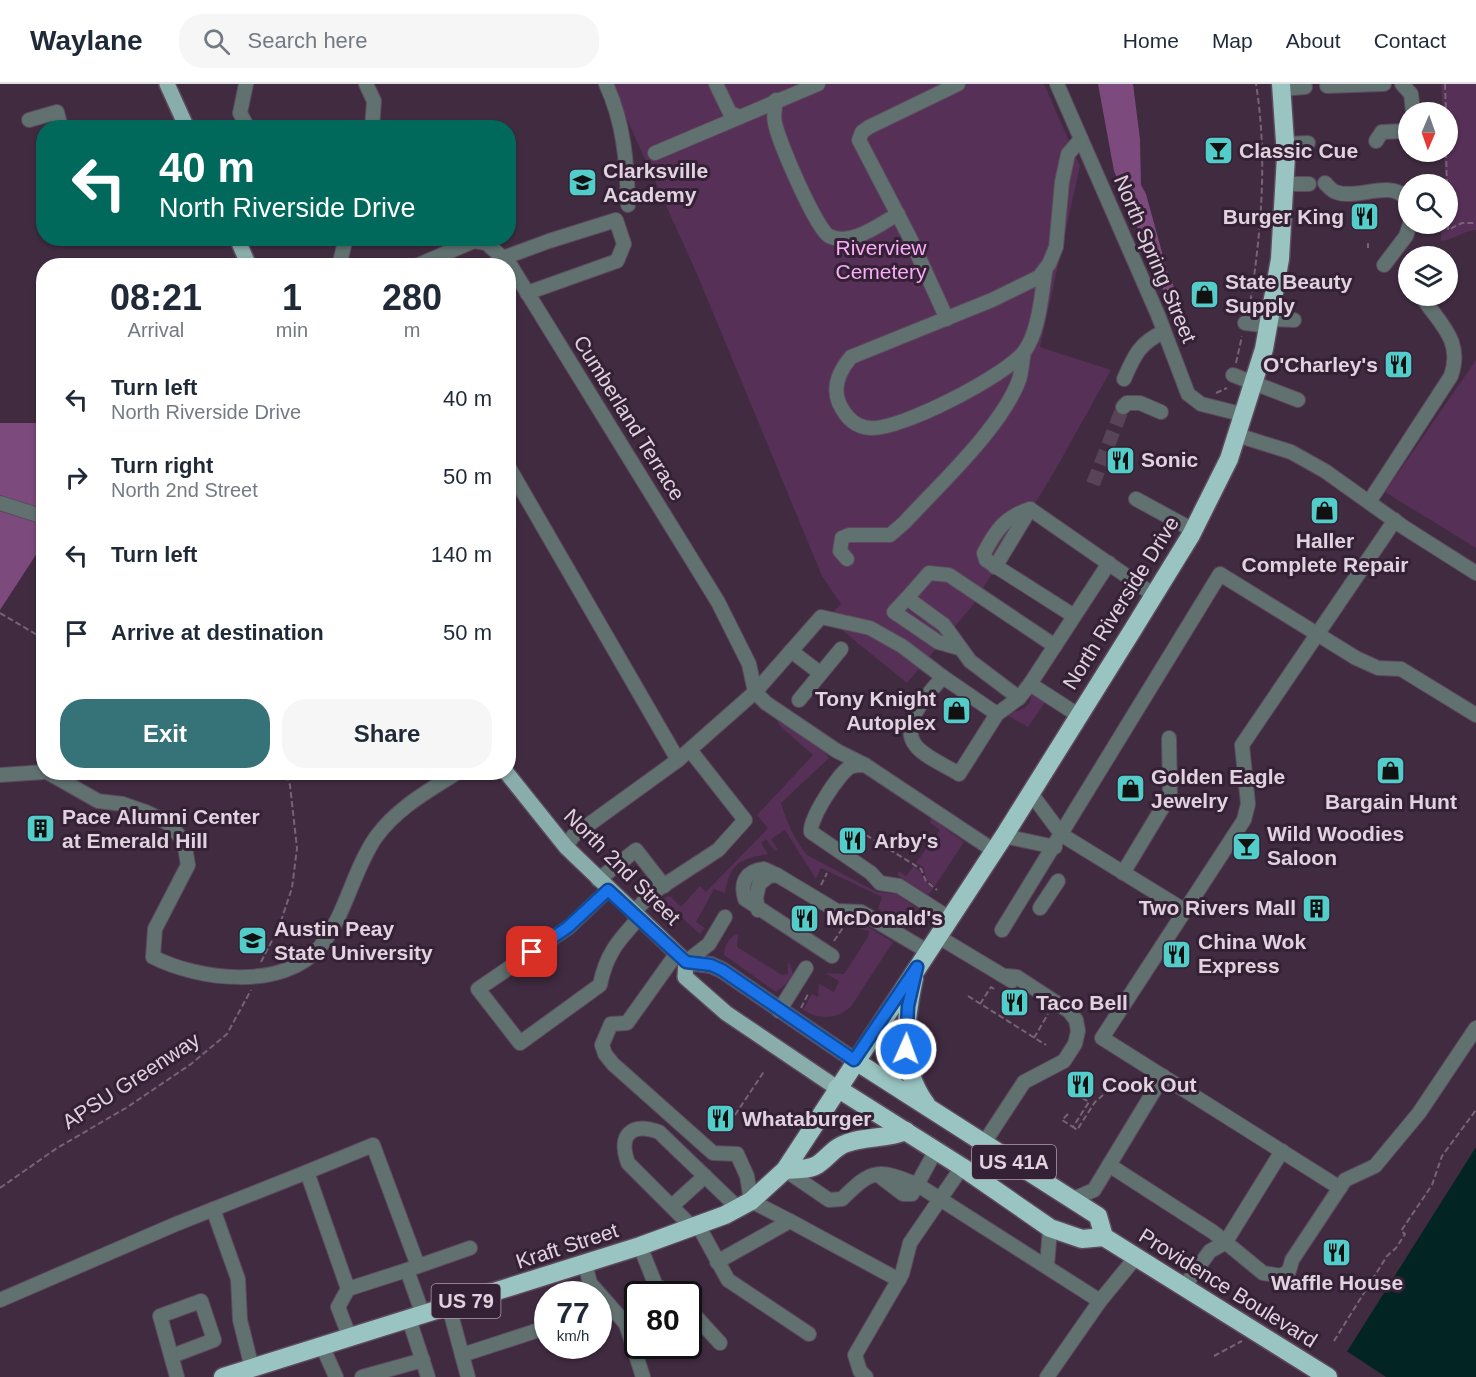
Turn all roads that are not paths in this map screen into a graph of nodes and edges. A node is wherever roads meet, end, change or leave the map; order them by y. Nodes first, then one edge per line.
1 (167, 84) edge
2 (246, 84) edge
3 (366, 84) edge
4 (606, 84) edge
5 (716, 84) edge
6 (818, 84) edge
7 (958, 84) edge
8 (1057, 84) edge
9 (1384, 84) edge
10 (1402, 84) edge
11 (1327, 86) dead end
12 (1281, 87) edge
13 (1305, 87) dead end
14 (776, 100) junction
15 (1412, 102) edge
16 (738, 116) junction
17 (29, 120) dead end
18 (59, 120) edge
19 (183, 120) edge
20 (244, 120) edge
21 (373, 120) edge
22 (1398, 131) edge
23 (1081, 139) junction
24 (1376, 141) dead end
25 (1308, 143) dead end
26 (1285, 144) junction
27 (655, 153) dead end
28 (1324, 183) dead end
29 (1285, 184) junction
30 (1309, 184) dead end
31 (1398, 193) edge
32 (628, 205) dead end
33 (898, 214) junction
34 (1407, 234) edge
35 (461, 246) edge
36 (489, 246) edge
37 (434, 258) edge
38 (503, 258) joint
39 (1384, 265) dead end
40 (1046, 268) junction
41 (516, 276) edge
42 (527, 292) junction
43 (1428, 306) edge
44 (946, 319) junction
45 (1294, 320) dead end
46 (1270, 322) junction
47 (1245, 323) road end
48 (1164, 332) junction
49 (1024, 352) junction
50 (1233, 375) road end
51 (1124, 378) dead end
52 (1254, 383) junction
53 (1298, 400) dead end
54 (1123, 407) dead end
55 (1161, 412) dead end
56 (1245, 415) junction
57 (1237, 435) junction
58 (516, 480) edge
59 (1136, 499) dead end
60 (1369, 502) junction
61 (0, 503) edge
62 (36, 514) edge
63 (1395, 520) junction
64 (1193, 530) junction
65 (847, 559) dead end
66 (1108, 563) junction
67 (1476, 573) edge
68 (1154, 595) junction
69 (1074, 616) junction
70 (1317, 634) junction
71 (1055, 646) junction
72 (841, 649) dead end
73 (791, 651) junction
74 (820, 673) junction
75 (943, 677) junction
76 (1029, 684) junction
77 (755, 692) junction
78 (1019, 698) junction
79 (799, 700) dead end
80 (997, 714) junction
81 (1476, 714) edge
82 (1078, 715) junction
83 (1169, 738) dead end
84 (690, 750) junction
85 (678, 760) junction
86 (865, 765) junction
87 (36, 773) edge
88 (0, 775) edge
89 (65, 780) edge
90 (445, 780) edge
91 (512, 780) edge
92 (1030, 792) junction
93 (1058, 841) junction
94 (999, 843) junction
95 (566, 847) junction
96 (1123, 873) junction
97 (1058, 881) dead end
98 (603, 885) junction
99 (663, 886) junction
100 (1040, 908) dead end
101 (1184, 910) junction
102 (636, 916) junction
103 (725, 917) dead end
104 (949, 918) junction
105 (1002, 930) dead end
106 (932, 943) junction
107 (832, 956) dead end
108 (682, 958) junction
109 (917, 967) junction
110 (806, 968) dead end
111 (1007, 976) junction
112 (779, 1011) junction
113 (1476, 1028) edge
114 (854, 1060) junction
115 (1056, 1064) junction
116 (1163, 1076) junction
117 (837, 1088) junction
118 (930, 1109) junction
119 (906, 1131) junction
120 (984, 1143) junction
121 (936, 1150) junction
122 (1282, 1151) junction
123 (1109, 1165) junction
124 (962, 1167) junction
125 (785, 1170) junction
126 (307, 1172) junction
127 (700, 1172) junction
128 (918, 1185) junction
129 (1340, 1188) junction
130 (942, 1199) junction
131 (1073, 1199) junction
132 (670, 1204) junction
133 (744, 1205) junction
134 (213, 1209) junction
135 (790, 1221) junction
136 (695, 1226) junction
137 (1050, 1227) junction
138 (1104, 1238) junction
139 (1225, 1243) junction
140 (640, 1246) junction
141 (470, 1248) dead end
142 (1136, 1257) junction
143 (717, 1262) junction
144 (585, 1264) junction
145 (1047, 1266) junction
146 (412, 1268) junction
147 (899, 1280) junction
148 (589, 1281) edge
149 (654, 1281) edge
150 (1184, 1287) junction
151 (348, 1288) junction
152 (0, 1300) edge
153 (1100, 1300) junction
154 (448, 1307) junction
155 (612, 1314) edge
156 (416, 1317) junction
157 (702, 1323) edge
158 (534, 1332) edge
159 (809, 1334) dead end
160 (350, 1338) junction
161 (720, 1343) dead end
162 (323, 1348) junction
163 (462, 1355) junction
164 (172, 1356) junction
165 (423, 1360) junction
166 (252, 1368) junction
167 (177, 1377) edge
168 (223, 1377) edge
169 (336, 1377) edge
170 (362, 1377) edge
171 (428, 1377) edge
172 (468, 1377) edge
173 (643, 1377) edge
174 (866, 1377) edge
175 (1047, 1377) edge
176 (1328, 1377) edge

1 - 19 main road
2 - 20 street
3 - 21 street
4 - 32 street
5 - 16 street
6 - 14 street
7 - 33 street
8 - 23 street, North Spring Street
9 - 11 street
10 - 15 street
12 - 13 street
12 - 26 highway, North Riverside Drive
14 - 16 street
14 - 33 street
16 - 27 street
17 - 18 street
22 - 24 street
23 - 40 street
23 - 48 street, North Spring Street
25 - 26 street
26 - 29 highway, North Riverside Drive
28 - 31 street
29 - 30 street
29 - 46 highway, North Riverside Drive
33 - 44 street
34 - 39 street
35 - 37 street, Cumberland Terrace
36 - 38 street, Cumberland Terrace
38 - 42 street
40 - 44 street
40 - 49 street
41 - 42 street, Cumberland Terrace
42 - 77 street, Cumberland Terrace
43 - 60 street
44 - 49 street
45 - 46 street
46 - 47 street
46 - 52 highway, North Riverside Drive
48 - 51 street
48 - 56 street, North Spring Street
49 - 65 street
50 - 52 street
52 - 53 street
52 - 56 highway, North Riverside Drive
54 - 55 street
56 - 57 highway, North Riverside Drive
57 - 60 street
57 - 64 highway, North Riverside Drive
58 - 85 street
59 - 64 street
60 - 63 street
61 - 62 street
63 - 67 street
63 - 70 street
64 - 68 highway, North Riverside Drive
66 - 68 street
66 - 69 street
66 - 69 street
68 - 82 highway, North Riverside Drive
69 - 71 street
70 - 81 street
70 - 93 street
70 - 101 street
71 - 76 street
71 - 78 street
72 - 74 street
73 - 74 street
73 - 75 street
73 - 77 street
74 - 79 street
75 - 80 street
75 - 80 street
76 - 78 street
76 - 82 street
77 - 84 street
77 - 86 street
78 - 80 street
82 - 92 highway, North Riverside Drive
83 - 96 street
84 - 85 street
84 - 99 street
85 - 95 street
86 - 94 street
86 - 104 street
87 - 88 street
89 - 90 street
91 - 95 main road, North 2nd Street / US 41A
92 - 93 street
92 - 94 highway, North Riverside Drive
93 - 94 street
93 - 96 street
93 - 105 street
94 - 104 highway, North Riverside Drive
95 - 98 main road, North 2nd Street / US 41A
96 - 101 street
97 - 100 street
98 - 99 street
98 - 102 main road, North 2nd Street / US 41A
98 - 102 street
99 - 102 street
101 - 116 street
102 - 108 main road, North 2nd Street / US 41A
103 - 108 street
104 - 106 highway, North Riverside Drive
106 - 107 street
106 - 109 highway, North Riverside Drive
106 - 111 street
108 - 112 main road
108 - 117 main road, North 2nd Street / US 41A
108 - 133 street
109 - 114 highway, North Riverside Drive
109 - 118 highway, US 41A
110 - 112 street
111 - 115 street
111 - 115 street
112 - 114 main road
113 - 129 street
114 - 117 highway, North Riverside Drive
114 - 118 highway
115 - 120 street
116 - 122 street
116 - 123 street
117 - 119 highway, North 2nd Street / US 41A
117 - 125 highway, Kraft Street / US 79
118 - 120 highway, US 41A
119 - 121 highway, North 2nd Street / US 41A
119 - 125 highway
120 - 131 highway, US 41A
121 - 124 highway, North 2nd Street / US 41A
121 - 128 street
122 - 129 street
122 - 139 street
123 - 131 street
123 - 139 street
124 - 130 street
124 - 137 highway, North 2nd Street / US 41A
125 - 128 street
125 - 133 highway, Kraft Street / US 79
126 - 134 street
126 - 146 street
126 - 151 street
127 - 132 street
127 - 132 street
127 - 133 street
128 - 130 street
129 - 139 street
130 - 145 street
130 - 147 street
131 - 138 highway, US 41A
132 - 136 street
133 - 135 street
133 - 136 highway, Kraft Street / US 79
134 - 152 street
134 - 166 street
135 - 143 street
135 - 147 street
136 - 140 highway, Kraft Street / US 79
136 - 143 street
137 - 138 highway, North 2nd Street / US 41A
137 - 145 street
138 - 142 highway, Providence Boulevard / US 41A
139 - 150 street
140 - 144 highway, Kraft Street / US 79
140 - 149 street
141 - 146 street
142 - 150 highway, Providence Boulevard / US 41A
142 - 153 street
143 - 159 street
144 - 148 street
144 - 154 highway, Kraft Street / US 79
145 - 153 street
146 - 151 street
146 - 156 street
147 - 174 street
150 - 176 highway, Providence Boulevard / US 41A
151 - 160 street
153 - 175 street
154 - 156 highway, Kraft Street / US 79
154 - 163 street
155 - 173 street
156 - 160 highway, Kraft Street / US 79
156 - 165 street
157 - 161 street
158 - 163 street
160 - 162 highway, Kraft Street / US 79
162 - 166 highway, Kraft Street / US 79
162 - 169 street
163 - 172 street
164 - 164 street
164 - 167 street
165 - 170 street
165 - 171 street
166 - 168 highway, Kraft Street / US 79

